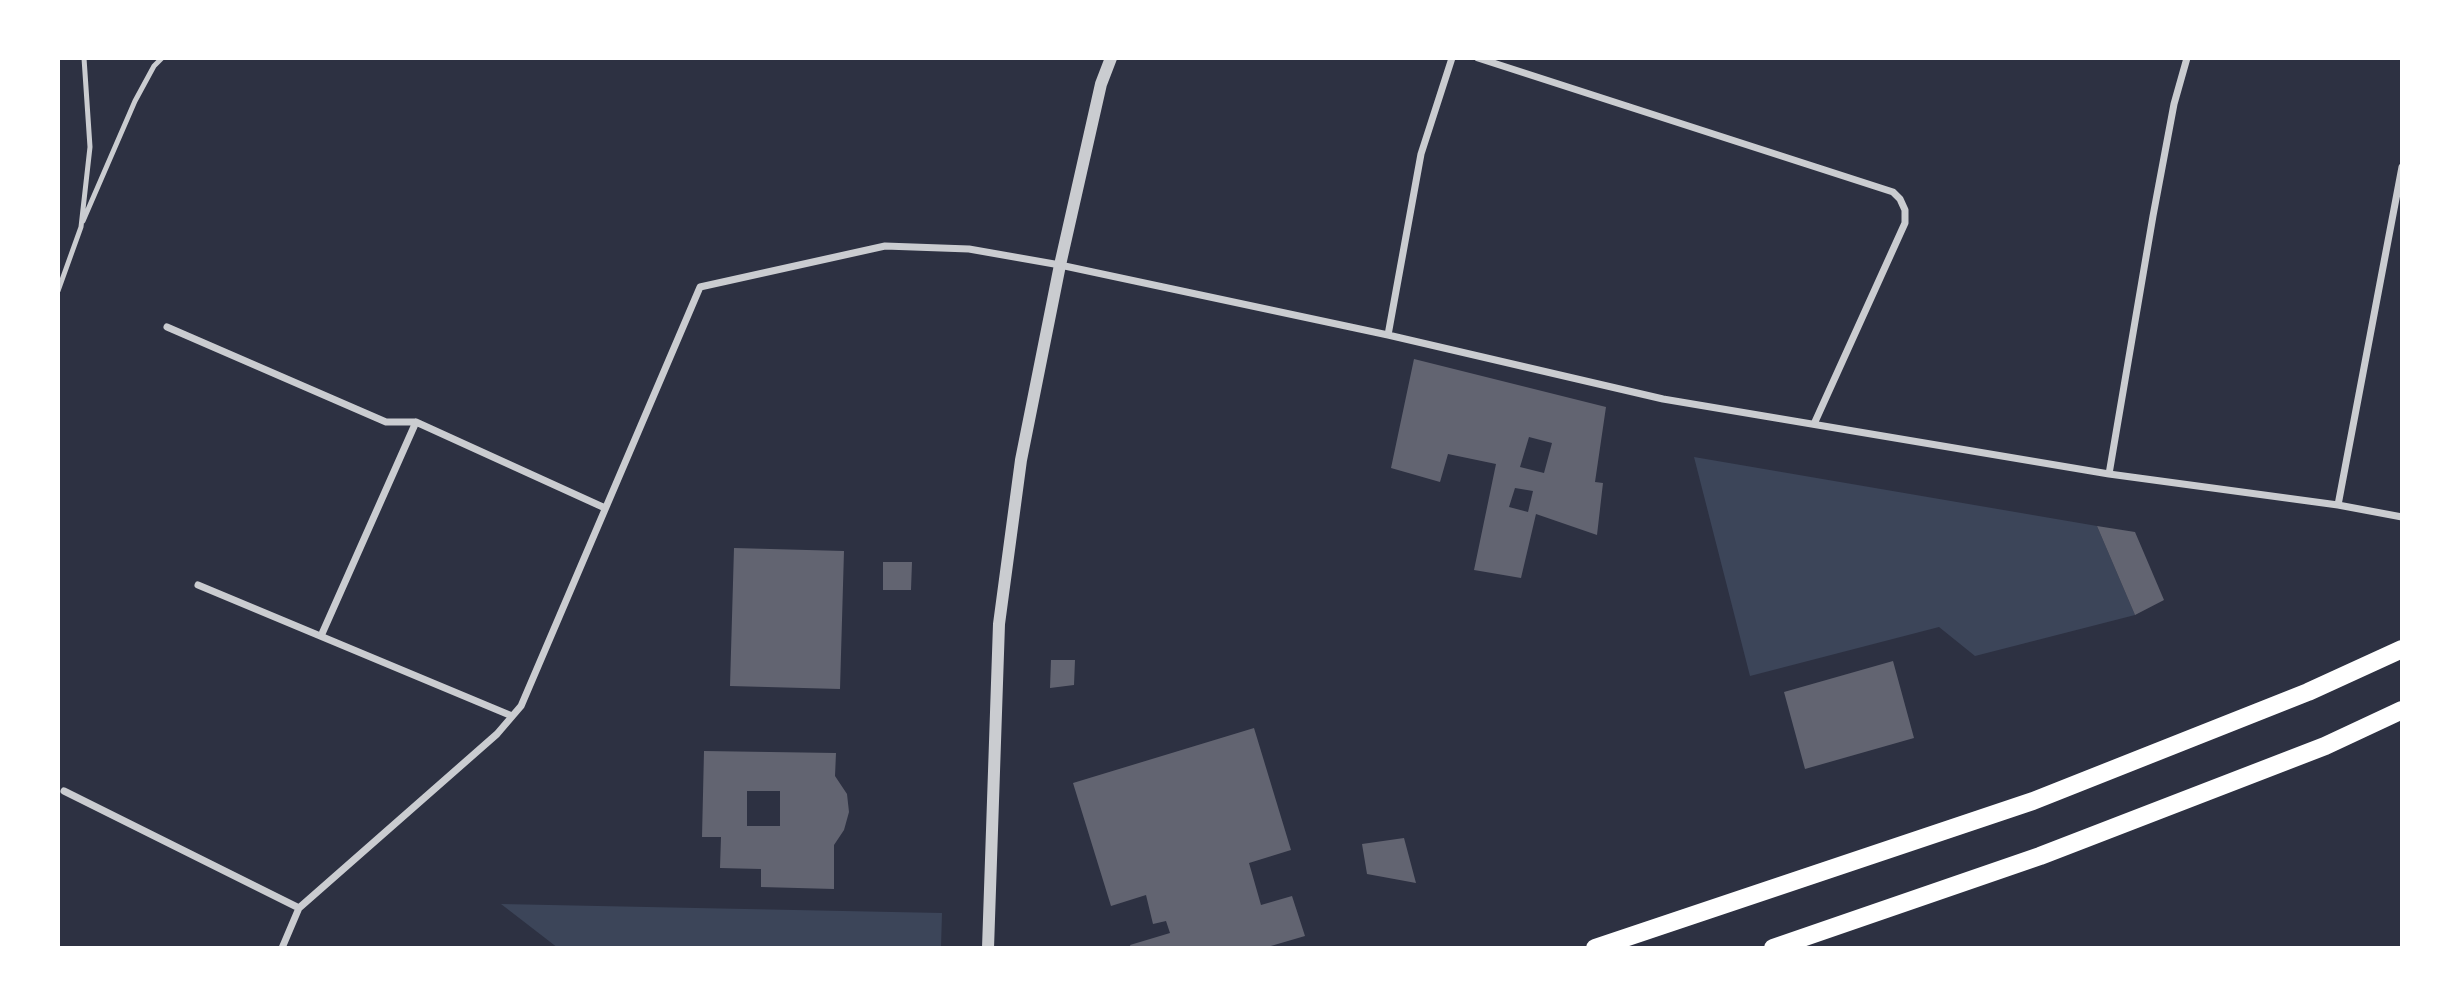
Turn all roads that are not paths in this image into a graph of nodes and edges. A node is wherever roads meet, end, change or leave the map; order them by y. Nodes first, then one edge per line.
1 (84, 58) edge
2 (162, 58) edge
3 (1111, 58) edge
4 (1452, 58) edge
5 (1478, 58) edge
6 (2187, 58) edge
7 (2402, 167) edge
8 (81, 227) junction
9 (1060, 265) junction
10 (58, 291) edge
11 (167, 327) dead end
12 (1388, 335) junction
13 (415, 422) junction
14 (1814, 424) junction
15 (2109, 474) junction
16 (2338, 505) junction
17 (605, 508) junction
18 (2402, 517) edge
19 (198, 584) dead end
20 (321, 636) junction
21 (2402, 649) edge
22 (2402, 710) edge
23 (512, 716) junction
24 (64, 792) dead end
25 (299, 908) junction
26 (282, 948) edge
27 (988, 948) edge
28 (1595, 948) edge
29 (1773, 948) edge

1 - 8 lane
2 - 8 lane
3 - 9 street
4 - 12 street
5 - 14 street
6 - 15 street
7 - 16 street
8 - 10 lane
9 - 12 street
9 - 17 street
9 - 27 street
11 - 13 street
12 - 14 street
13 - 17 street
13 - 20 street
14 - 15 street
15 - 16 street
16 - 18 street
17 - 23 street
19 - 20 street
20 - 23 street
21 - 28 main road
22 - 29 main road
23 - 25 street
24 - 25 street
25 - 26 street

